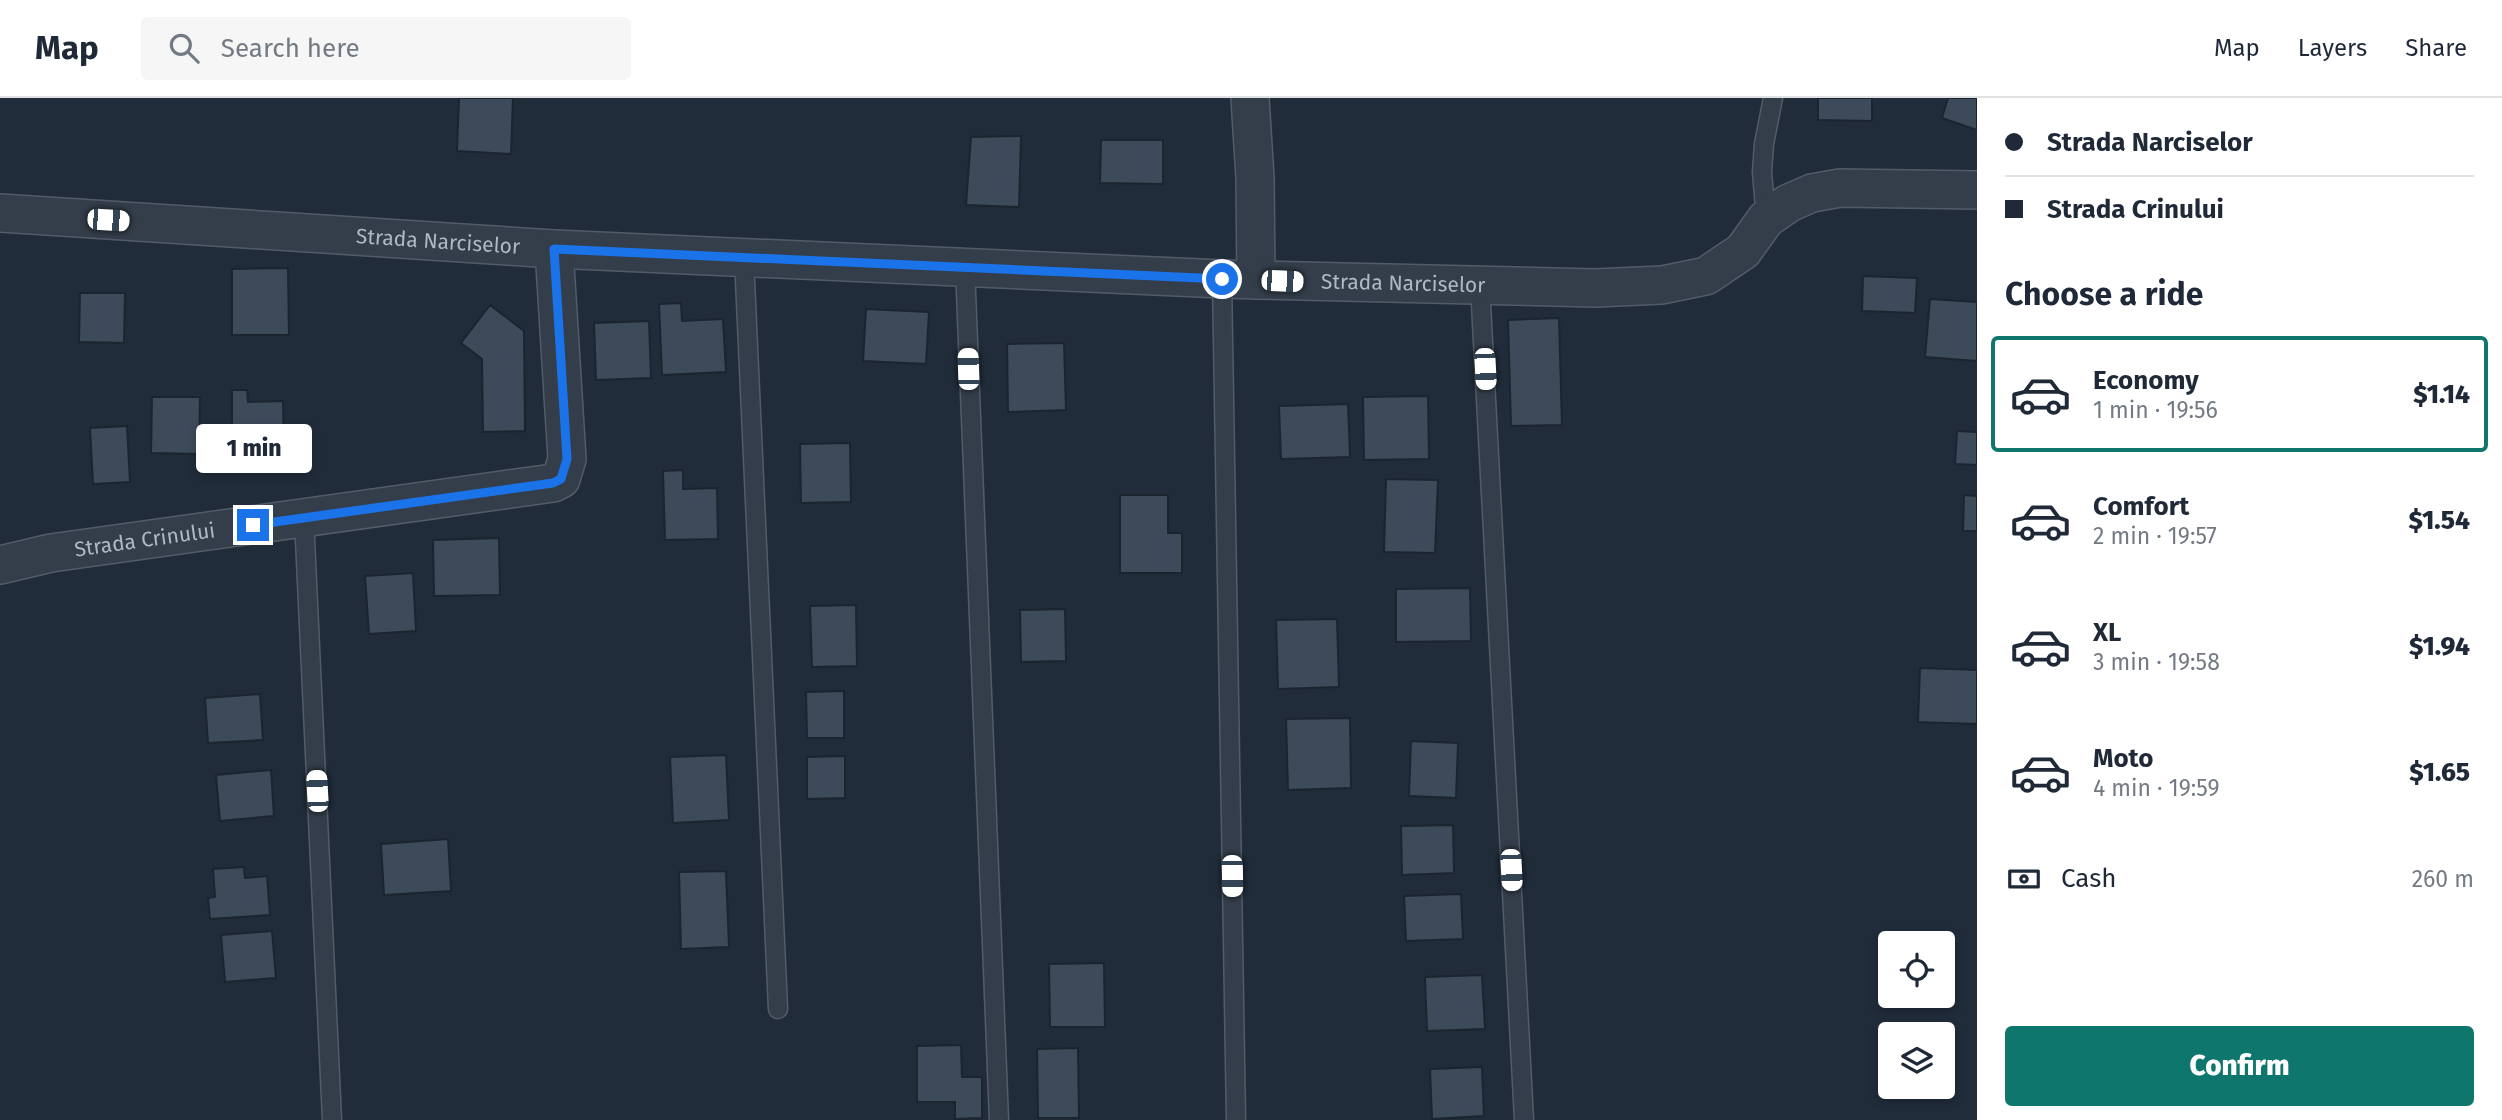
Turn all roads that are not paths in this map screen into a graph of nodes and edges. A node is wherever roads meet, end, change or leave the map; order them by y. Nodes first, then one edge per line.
1 (1250, 98) edge
2 (1773, 98) edge
3 (1977, 190) edge
4 (0, 213) edge
5 (1766, 219) junction
6 (554, 249) junction
7 (744, 258) junction
8 (965, 267) junction
9 (1239, 279) junction
10 (1480, 285) junction
11 (304, 517) junction
12 (0, 565) edge
13 (778, 1009) dead end
14 (332, 1120) edge
15 (999, 1120) edge
16 (1236, 1120) edge
17 (1524, 1120) edge

1 - 9 street
2 - 5 lane
3 - 5 street, Strada Narciselor
4 - 6 street, Strada Narciselor
5 - 10 street, Strada Narciselor
6 - 7 street, Strada Narciselor
6 - 11 street, Strada Crinului
7 - 8 street, Strada Narciselor
7 - 13 lane
8 - 9 street, Strada Narciselor
8 - 15 lane
9 - 10 street, Strada Narciselor
9 - 16 lane
10 - 17 lane
11 - 12 street, Strada Crinului
11 - 14 lane

